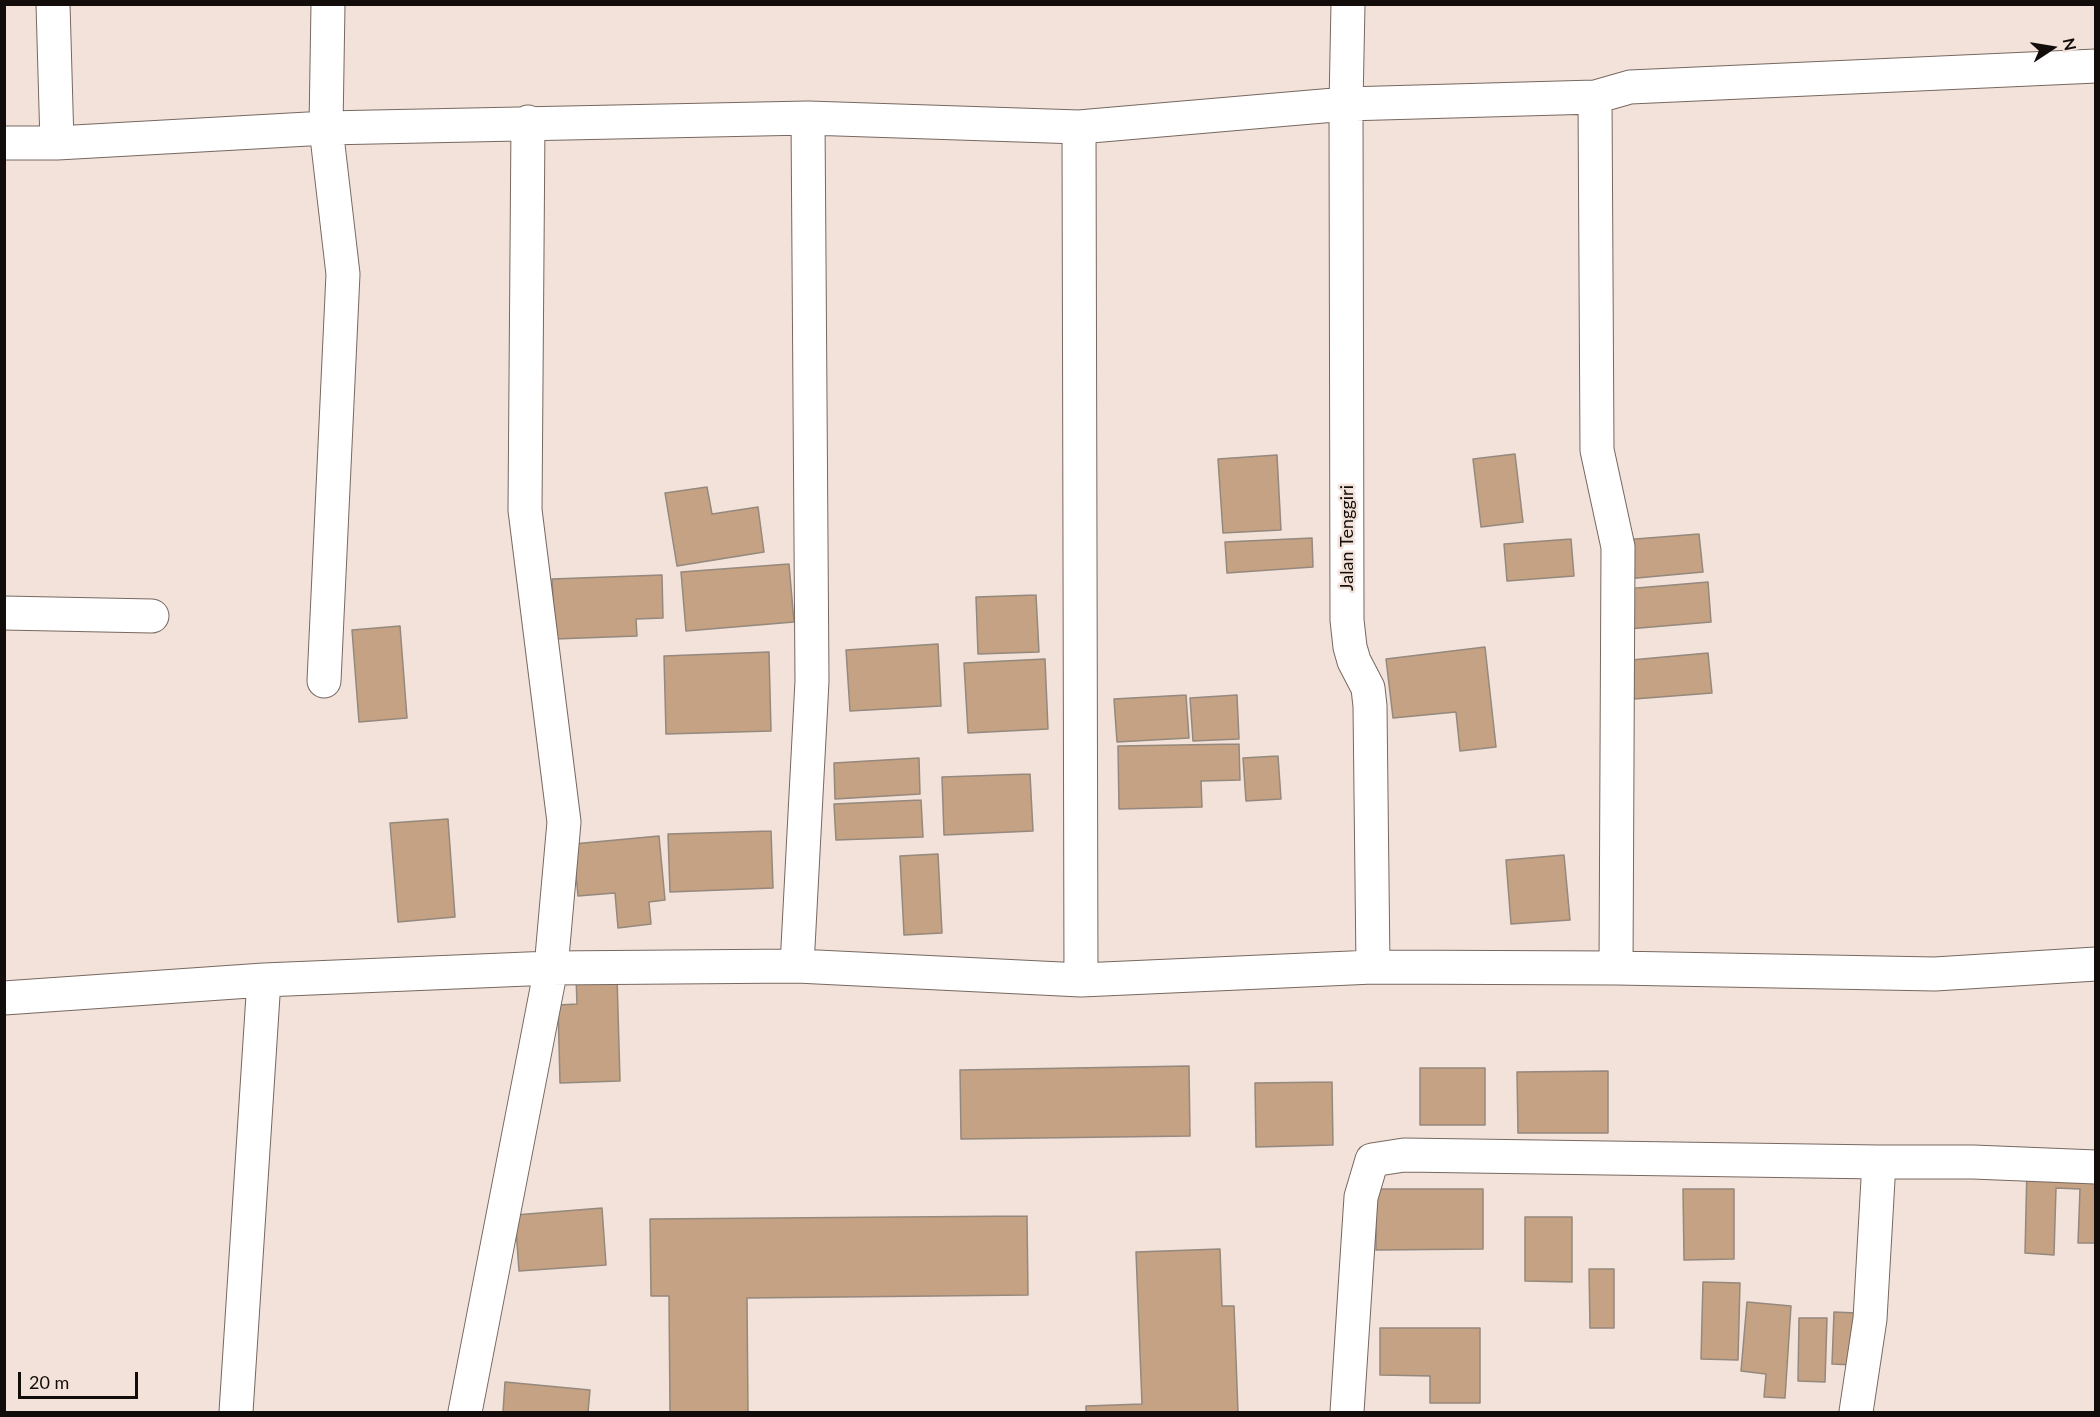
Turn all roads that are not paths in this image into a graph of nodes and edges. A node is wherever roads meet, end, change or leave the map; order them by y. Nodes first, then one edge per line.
1 (53, 4) edge
2 (328, 4) edge
3 (1348, 4) edge
4 (2096, 66) edge
5 (1595, 97) junction
6 (1346, 104) junction
7 (808, 118) junction
8 (528, 122) junction
9 (1079, 127) junction
10 (326, 128) junction
11 (4, 142) edge
12 (57, 142) junction
13 (4, 613) edge
14 (152, 616) dead end
15 (324, 681) dead end
16 (2096, 964) edge
17 (797, 966) junction
18 (551, 968) junction
19 (1373, 968) junction
20 (1616, 968) junction
21 (264, 980) junction
22 (1081, 980) junction
23 (4, 998) edge
24 (1879, 1162) junction
25 (2096, 1167) edge
26 (236, 1413) edge
27 (465, 1413) edge
28 (1347, 1413) edge
29 (1856, 1413) edge

1 - 12 street
2 - 10 street
3 - 6 street, Jalan Tenggiri
4 - 5 street
5 - 6 street
5 - 20 street
6 - 9 street
6 - 19 street, Jalan Tenggiri
7 - 8 street
7 - 9 street
7 - 17 street
8 - 10 street
8 - 18 street
9 - 22 street
10 - 12 street
10 - 15 street
11 - 12 street
13 - 14 street
16 - 20 street
17 - 18 street
17 - 22 street
18 - 21 street
18 - 27 street
19 - 20 street
19 - 22 street
21 - 23 street
21 - 26 street
24 - 25 street
24 - 28 street
24 - 29 street

